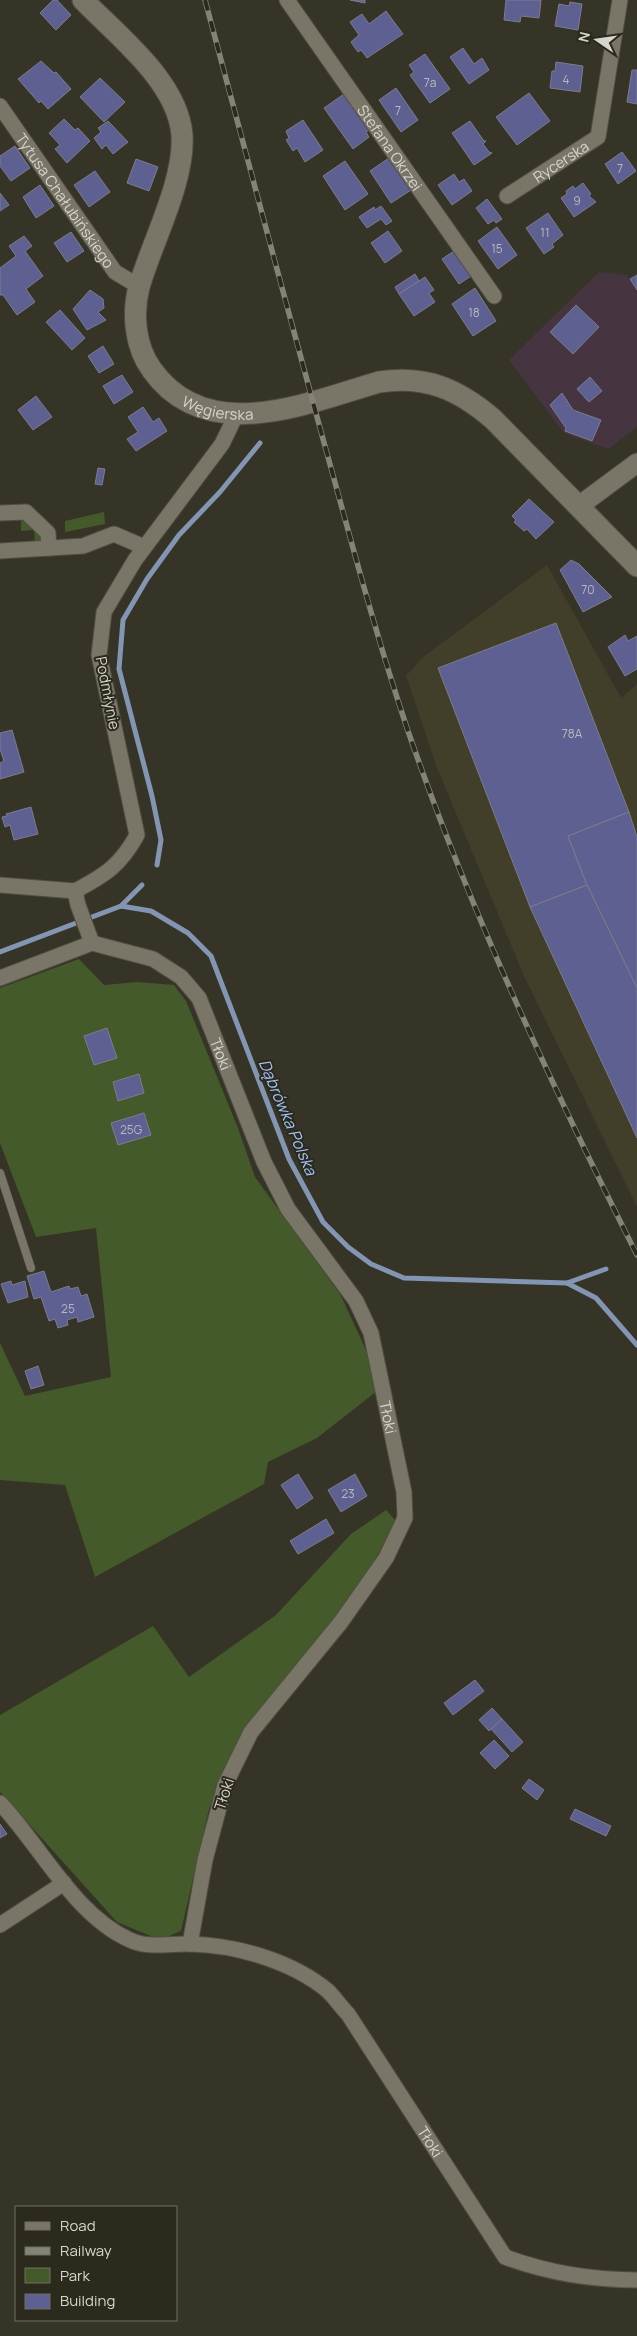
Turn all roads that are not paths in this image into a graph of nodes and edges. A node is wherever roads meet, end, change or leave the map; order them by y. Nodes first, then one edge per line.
1 (83, 0) edge
2 (287, 0) edge
3 (620, 0) edge
4 (0, 106) edge
5 (507, 196) dead end
6 (140, 287) junction
7 (494, 296) dead end
8 (236, 415) junction
9 (637, 463) edge
10 (579, 506) junction
11 (0, 514) edge
12 (144, 547) junction
13 (49, 548) junction
14 (0, 550) edge
15 (637, 566) edge
16 (0, 885) edge
17 (76, 898) junction
18 (90, 938) junction
19 (0, 978) edge
20 (0, 1173) edge
21 (31, 1268) dead end
22 (0, 1803) edge
23 (64, 1883) junction
24 (0, 1925) edge
25 (190, 1944) junction
26 (637, 2280) edge

1 - 6 main road, Węgierska
2 - 7 street, Stefana Okrzei
3 - 5 street, Rycerska
4 - 6 street, Tytusa Chałubińskiego
6 - 8 main road, Węgierska
8 - 10 main road, Węgierska
8 - 12 street, Podmłynie
9 - 10 street
10 - 15 main road, Węgierska
11 - 13 street
12 - 13 street
12 - 17 street, Podmłynie
13 - 14 street
16 - 17 street
17 - 18 street
18 - 19 street
18 - 25 street, Tłoki
20 - 21 lane
22 - 23 street, Tłoki
23 - 24 street
23 - 25 street, Tłoki
25 - 26 street, Tłoki

